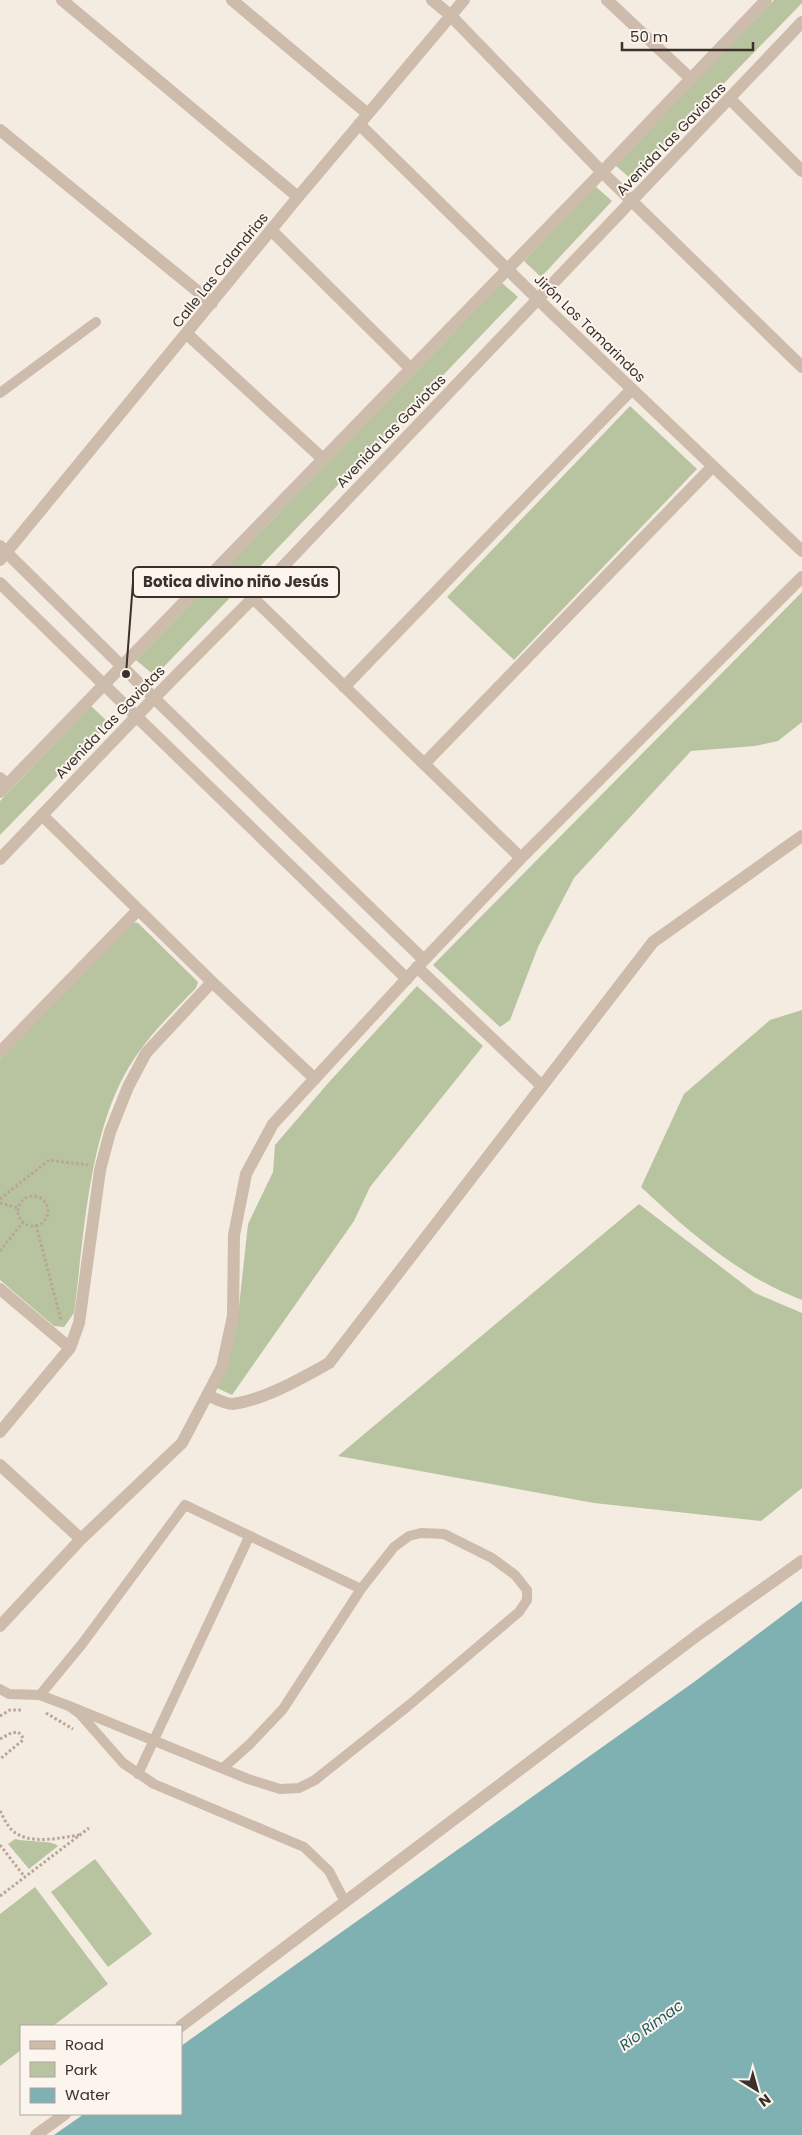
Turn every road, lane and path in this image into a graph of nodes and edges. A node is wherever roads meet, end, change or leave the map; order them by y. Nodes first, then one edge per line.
1 (62, 0) edge
2 (232, 0) edge
3 (432, 0) edge
4 (464, 0) edge
5 (609, 0) edge
6 (766, 0) edge
7 (450, 15) junction
8 (802, 22) edge
9 (691, 79) junction
10 (730, 99) junction
11 (368, 114) junction
12 (359, 124) junction
13 (0, 130) edge
14 (802, 171) edge
15 (602, 172) junction
16 (298, 197) junction
17 (632, 201) junction
18 (272, 230) junction
19 (508, 269) junction
20 (538, 299) junction
21 (212, 304) junction
22 (96, 322) dead end
23 (187, 334) junction
24 (802, 367) edge
25 (411, 369) junction
26 (632, 388) junction
27 (0, 393) edge
28 (323, 459) junction
29 (713, 466) junction
30 (802, 551) edge
31 (2, 553) edge
32 (802, 577) edge
33 (0, 583) edge
34 (253, 598) junction
35 (121, 667) junction
36 (104, 685) junction
37 (344, 687) junction
38 (154, 698) junction
39 (136, 716) junction
40 (424, 764) junction
41 (2, 785) edge
42 (42, 815) junction
43 (802, 836) edge
44 (521, 858) junction
45 (0, 859) edge
46 (138, 910) junction
47 (420, 964) junction
48 (407, 979) junction
49 (212, 982) junction
50 (0, 1052) edge
51 (315, 1079) junction
52 (542, 1086) junction
53 (89, 1165) dead end
54 (0, 1199) edge
55 (0, 1203) edge
56 (18, 1208) junction
57 (23, 1222) junction
58 (36, 1225) junction
59 (0, 1250) edge
60 (0, 1289) edge
61 (61, 1320) dead end
62 (70, 1348) junction
63 (207, 1395) junction
64 (0, 1432) edge
65 (0, 1465) edge
66 (249, 1536) junction
67 (81, 1539) junction
68 (802, 1560) edge
69 (360, 1589) junction
70 (0, 1626) edge
71 (0, 1689) edge
72 (40, 1694) junction
73 (69, 1706) junction
74 (26, 1710) dead end
75 (42, 1711) dead end
76 (0, 1716) edge
77 (75, 1730) dead end
78 (0, 1739) edge
79 (154, 1740) junction
80 (0, 1759) edge
81 (223, 1768) junction
82 (138, 1774) junction
83 (0, 1811) edge
84 (89, 1828) dead end
85 (80, 1834) junction
86 (0, 1845) edge
87 (24, 1876) junction
88 (0, 1896) edge
89 (345, 1902) junction
90 (181, 2025) edge
91 (64, 2115) edge
92 (36, 2135) edge

1 - 16 street
2 - 11 street
3 - 7 street
4 - 7 street, Calle Las Calandrias
5 - 9 street
6 - 9 street, Avenida Las Gaviotas
7 - 11 street, Calle Las Calandrias
7 - 15 street
8 - 10 street, Avenida Las Gaviotas
9 - 15 street, Avenida Las Gaviotas
10 - 14 street
10 - 17 street, Avenida Las Gaviotas
11 - 12 street, Calle Las Calandrias
12 - 16 street, Calle Las Calandrias
12 - 19 street, Jirón Los Tamarindos
13 - 21 street
15 - 17 street
15 - 19 street, Avenida Las Gaviotas
16 - 18 street, Calle Las Calandrias
17 - 20 street, Avenida Las Gaviotas
17 - 24 street
18 - 21 street, Calle Las Calandrias
18 - 25 street
19 - 20 street, Jirón Los Tamarindos
19 - 25 street, Avenida Las Gaviotas
20 - 26 street, Jirón Los Tamarindos
20 - 34 street, Avenida Las Gaviotas
21 - 23 street, Calle Las Calandrias
22 - 27 lane
23 - 28 street
23 - 31 street, Calle Las Calandrias
25 - 28 street, Avenida Las Gaviotas
26 - 29 street, Jirón Los Tamarindos
26 - 37 street
28 - 35 street, Avenida Las Gaviotas
29 - 30 street, Jirón Los Tamarindos
29 - 40 street
31 - 35 street
32 - 44 street
33 - 36 street
34 - 37 street
34 - 38 street, Avenida Las Gaviotas
35 - 36 street, Avenida Las Gaviotas
35 - 38 street
36 - 39 street
36 - 41 street, Avenida Las Gaviotas
37 - 40 street
38 - 39 street, Avenida Las Gaviotas
38 - 47 street
39 - 42 street, Avenida Las Gaviotas
39 - 48 street
40 - 44 street
42 - 45 street, Avenida Las Gaviotas
42 - 46 street
43 - 52 street
44 - 47 street
46 - 49 street
46 - 50 street
47 - 48 street
47 - 52 street
48 - 51 street
49 - 51 street
49 - 62 street
51 - 63 street
52 - 63 street
53 - 54 path
55 - 56 path
56 - 57 path
56 - 58 path
57 - 58 path
57 - 59 path
58 - 61 path
60 - 62 street
62 - 64 street
63 - 67 street
65 - 67 street
66 - 69 lane
66 - 72 lane
66 - 79 lane
67 - 70 street
68 - 89 street
69 - 81 lane
69 - 81 lane
71 - 72 lane
72 - 73 lane
73 - 79 lane
73 - 82 lane
74 - 76 path
75 - 77 path
78 - 80 path
79 - 81 lane
79 - 82 lane
82 - 89 lane
83 - 85 path
84 - 85 path
85 - 87 path
86 - 87 path
87 - 88 path
89 - 90 street
91 - 92 street

